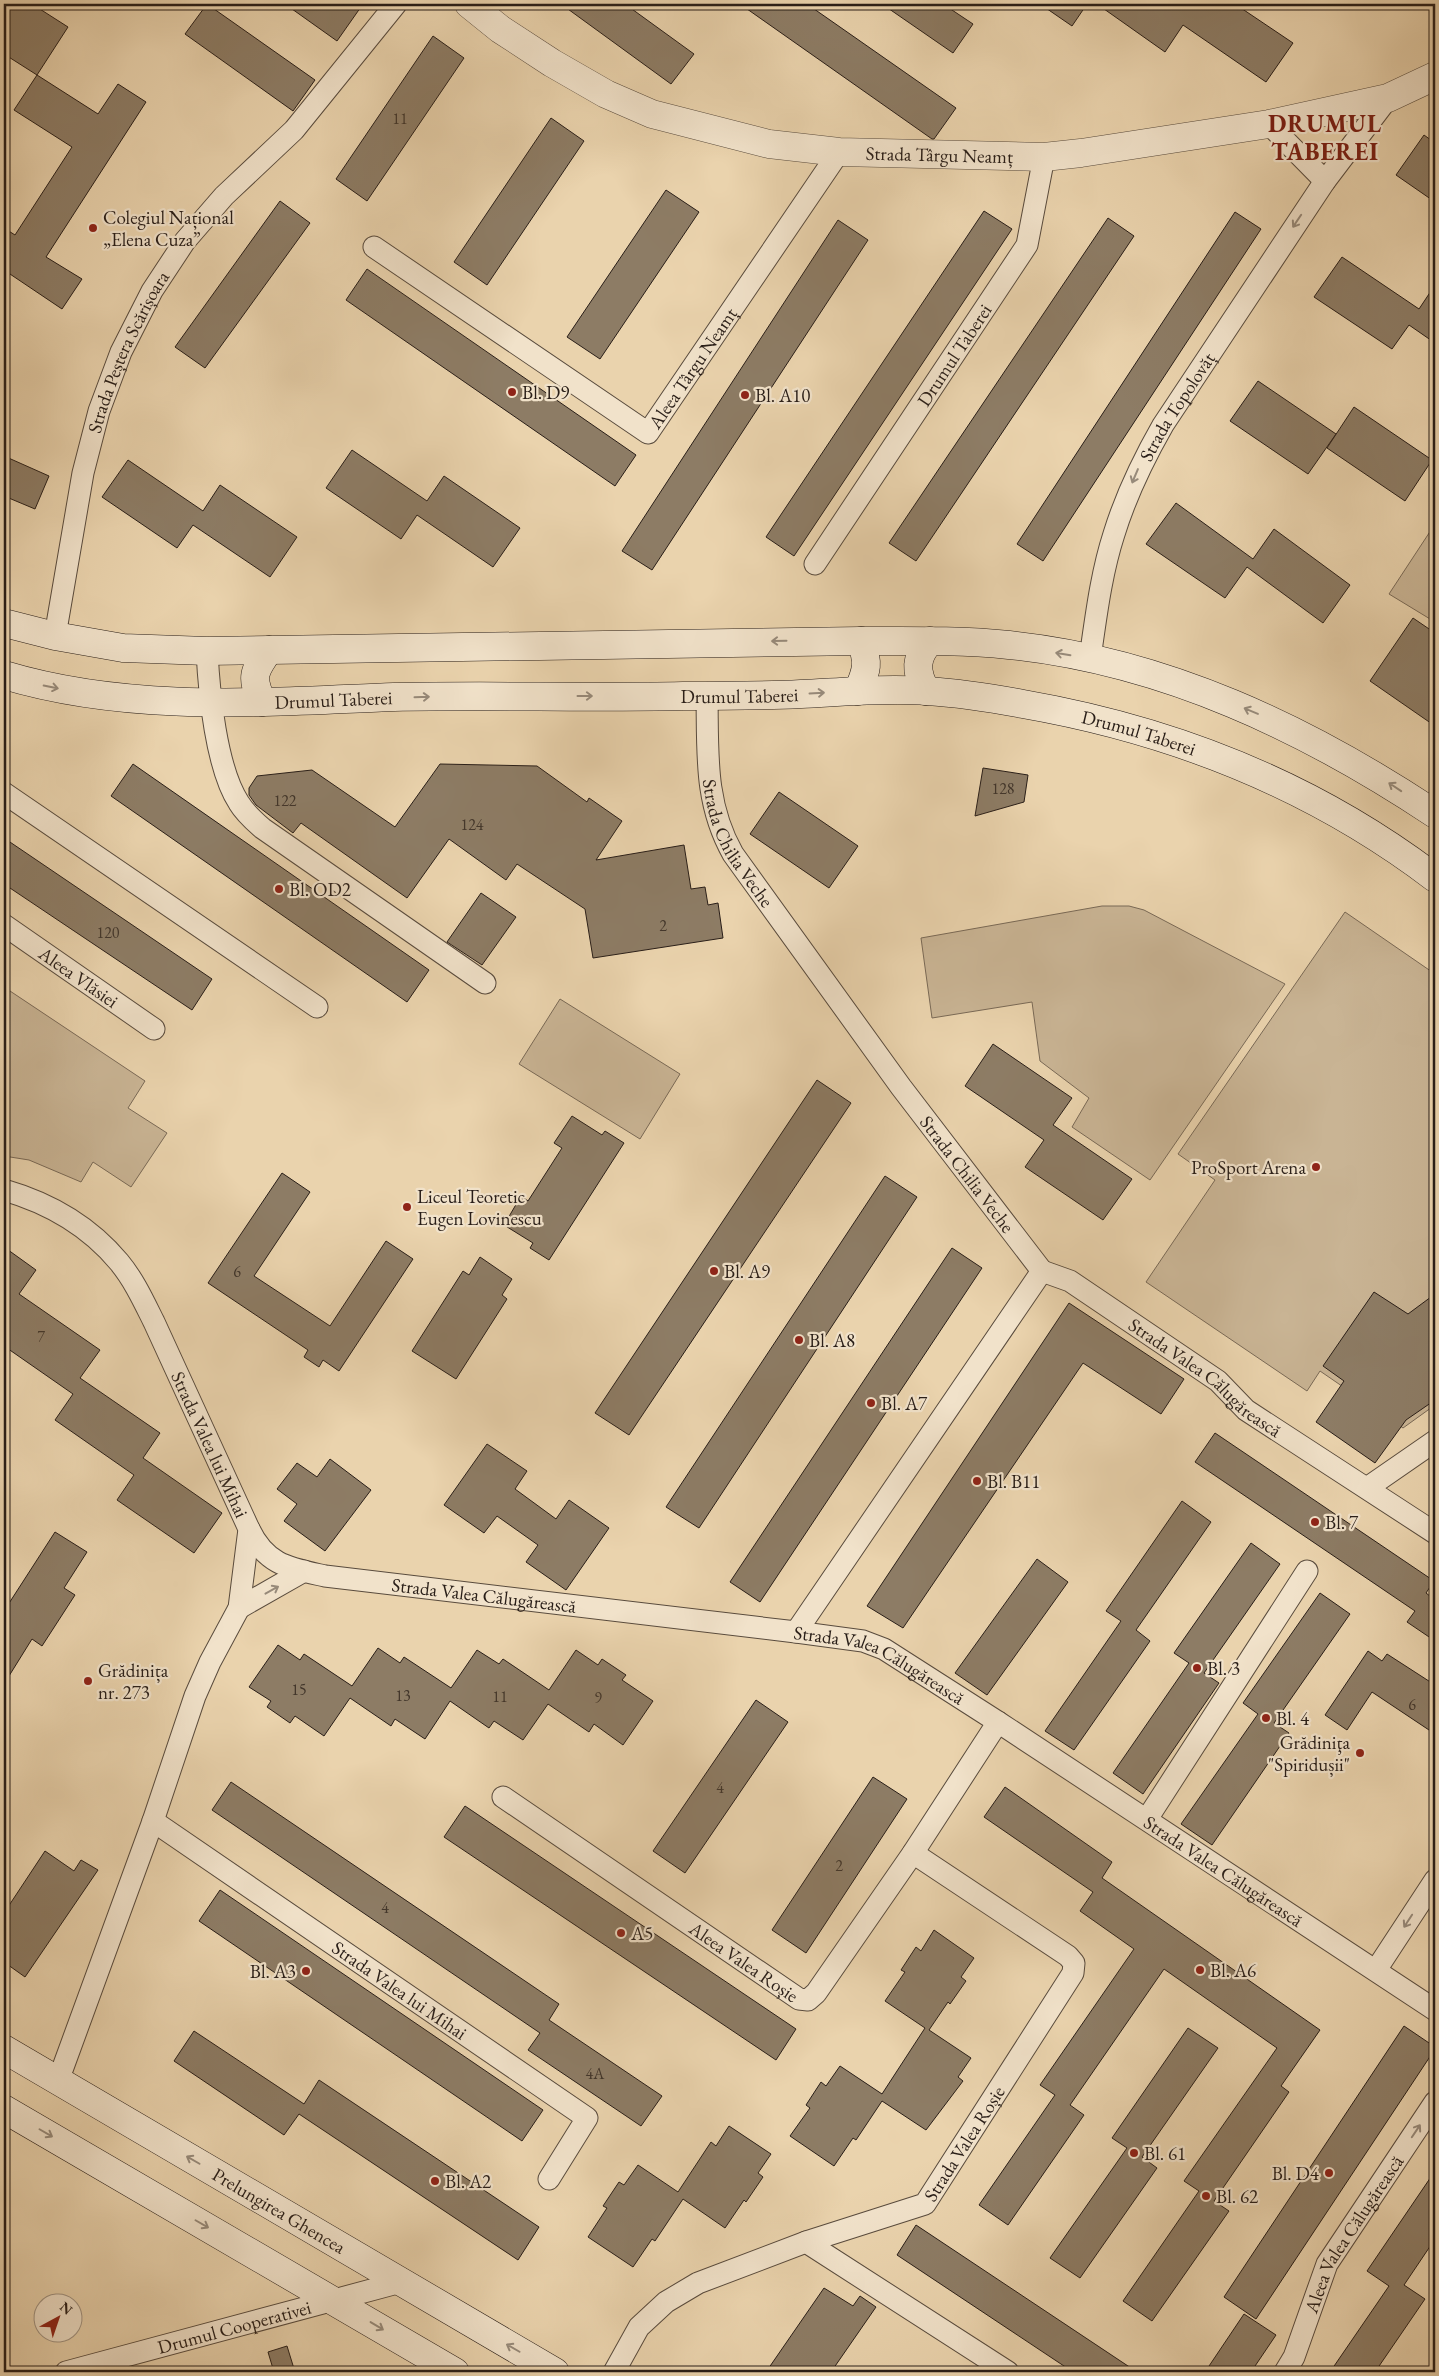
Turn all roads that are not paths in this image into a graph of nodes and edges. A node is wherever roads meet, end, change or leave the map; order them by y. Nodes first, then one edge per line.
1 (396, 4) edge
2 (469, 4) edge
3 (1435, 76) edge
4 (1388, 98) junction
5 (1270, 124) junction
6 (839, 152) junction
7 (1044, 157) junction
8 (1325, 181) junction
9 (374, 247) dead end
10 (815, 564) dead end
11 (4, 623) edge
12 (55, 636) junction
13 (861, 640) junction
14 (930, 641) junction
15 (207, 650) junction
16 (269, 650) junction
17 (1090, 658) junction
18 (4, 675) edge
19 (926, 691) junction
20 (858, 692) junction
21 (708, 696) junction
22 (210, 702) junction
23 (262, 702) junction
24 (4, 793) edge
25 (1435, 814) edge
26 (1435, 878) edge
27 (4, 925) edge
28 (485, 983) dead end
29 (317, 1007) dead end
30 (154, 1029) dead end
31 (4, 1190) edge
32 (1042, 1271) junction
33 (1435, 1441) edge
34 (1367, 1488) junction
35 (249, 1529) junction
36 (1435, 1533) edge
37 (1307, 1571) dead end
38 (304, 1572) junction
39 (239, 1608) junction
40 (796, 1632) junction
41 (998, 1722) junction
42 (503, 1797) dead end
43 (1147, 1819) junction
44 (152, 1821) junction
45 (913, 1853) junction
46 (1435, 1880) edge
47 (1376, 1970) junction
48 (1435, 2010) edge
49 (4, 2049) edge
50 (58, 2081) junction
51 (1435, 2102) edge
52 (6, 2112) edge
53 (549, 2179) dead end
54 (806, 2242) junction
55 (401, 2282) junction
56 (334, 2301) junction
57 (66, 2372) edge
58 (455, 2372) edge
59 (555, 2372) edge
60 (614, 2372) edge
61 (1008, 2372) edge
62 (1285, 2372) edge

1 - 12 street, Strada Peștera Scărișoara
2 - 6 main road, Strada Târgu Neamț
3 - 4 main road, Strada Târgu Neamț
4 - 5 main road, Strada Târgu Neamț
4 - 8 street, Strada Topolovăț
5 - 7 main road, Strada Târgu Neamț
5 - 8 street
6 - 7 main road, Strada Târgu Neamț
6 - 9 street, Aleea Târgu Neamț
7 - 10 street, Drumul Taberei
8 -> 17 street, Strada Topolovăț
11 - 12 main road
12 - 15 main road
13 - 14 main road
13 -> 16 main road
13 - 20 main road
17 -> 14 main road
14 - 19 main road
15 - 16 main road
15 - 22 street
16 - 23 main road
25 -> 17 main road
18 -> 22 main road, Drumul Taberei
19 - 20 main road, Drumul Taberei
19 - 26 main road, Drumul Taberei
21 -> 20 main road, Drumul Taberei
23 -> 21 main road, Drumul Taberei
21 - 32 street, Strada Chilia Veche
22 - 23 main road, Drumul Taberei
22 - 28 street
24 - 29 street
27 - 30 street, Aleea Vlăsiei
31 - 35 street, Strada Valea lui Mihai
32 - 34 street, Strada Valea Călugărească
32 - 40 street
33 - 34 street
34 - 36 street, Strada Valea Călugărească
35 - 38 street, Strada Valea Călugărească
35 - 39 street, Strada Valea lui Mihai
37 - 43 street
39 -> 38 street
38 - 40 street, Strada Valea Călugărească
39 - 44 street, Strada Valea lui Mihai
40 - 41 street, Strada Valea Călugărească
41 - 43 street, Strada Valea Călugărească
41 - 45 street, Aleea Valea Roșie
42 - 45 street, Aleea Valea Roșie
43 - 47 street, Strada Valea Călugărească
44 - 50 street, Strada Valea lui Mihai
44 - 53 street, Strada Valea lui Mihai
45 - 54 street, Strada Valea Roșie
46 -> 47 street
47 - 48 street, Strada Valea Călugărească
49 - 50 main road, Prelungirea Ghencea
55 -> 50 main road, Prelungirea Ghencea
62 -> 51 street, Aleea Valea Călugărească
52 -> 56 main road
54 - 60 street, Strada Valea Roșie
54 - 61 street
55 - 56 street, Drumul Cooperativei
59 -> 55 main road, Prelungirea Ghencea
56 - 57 street, Drumul Cooperativei
56 -> 58 main road

